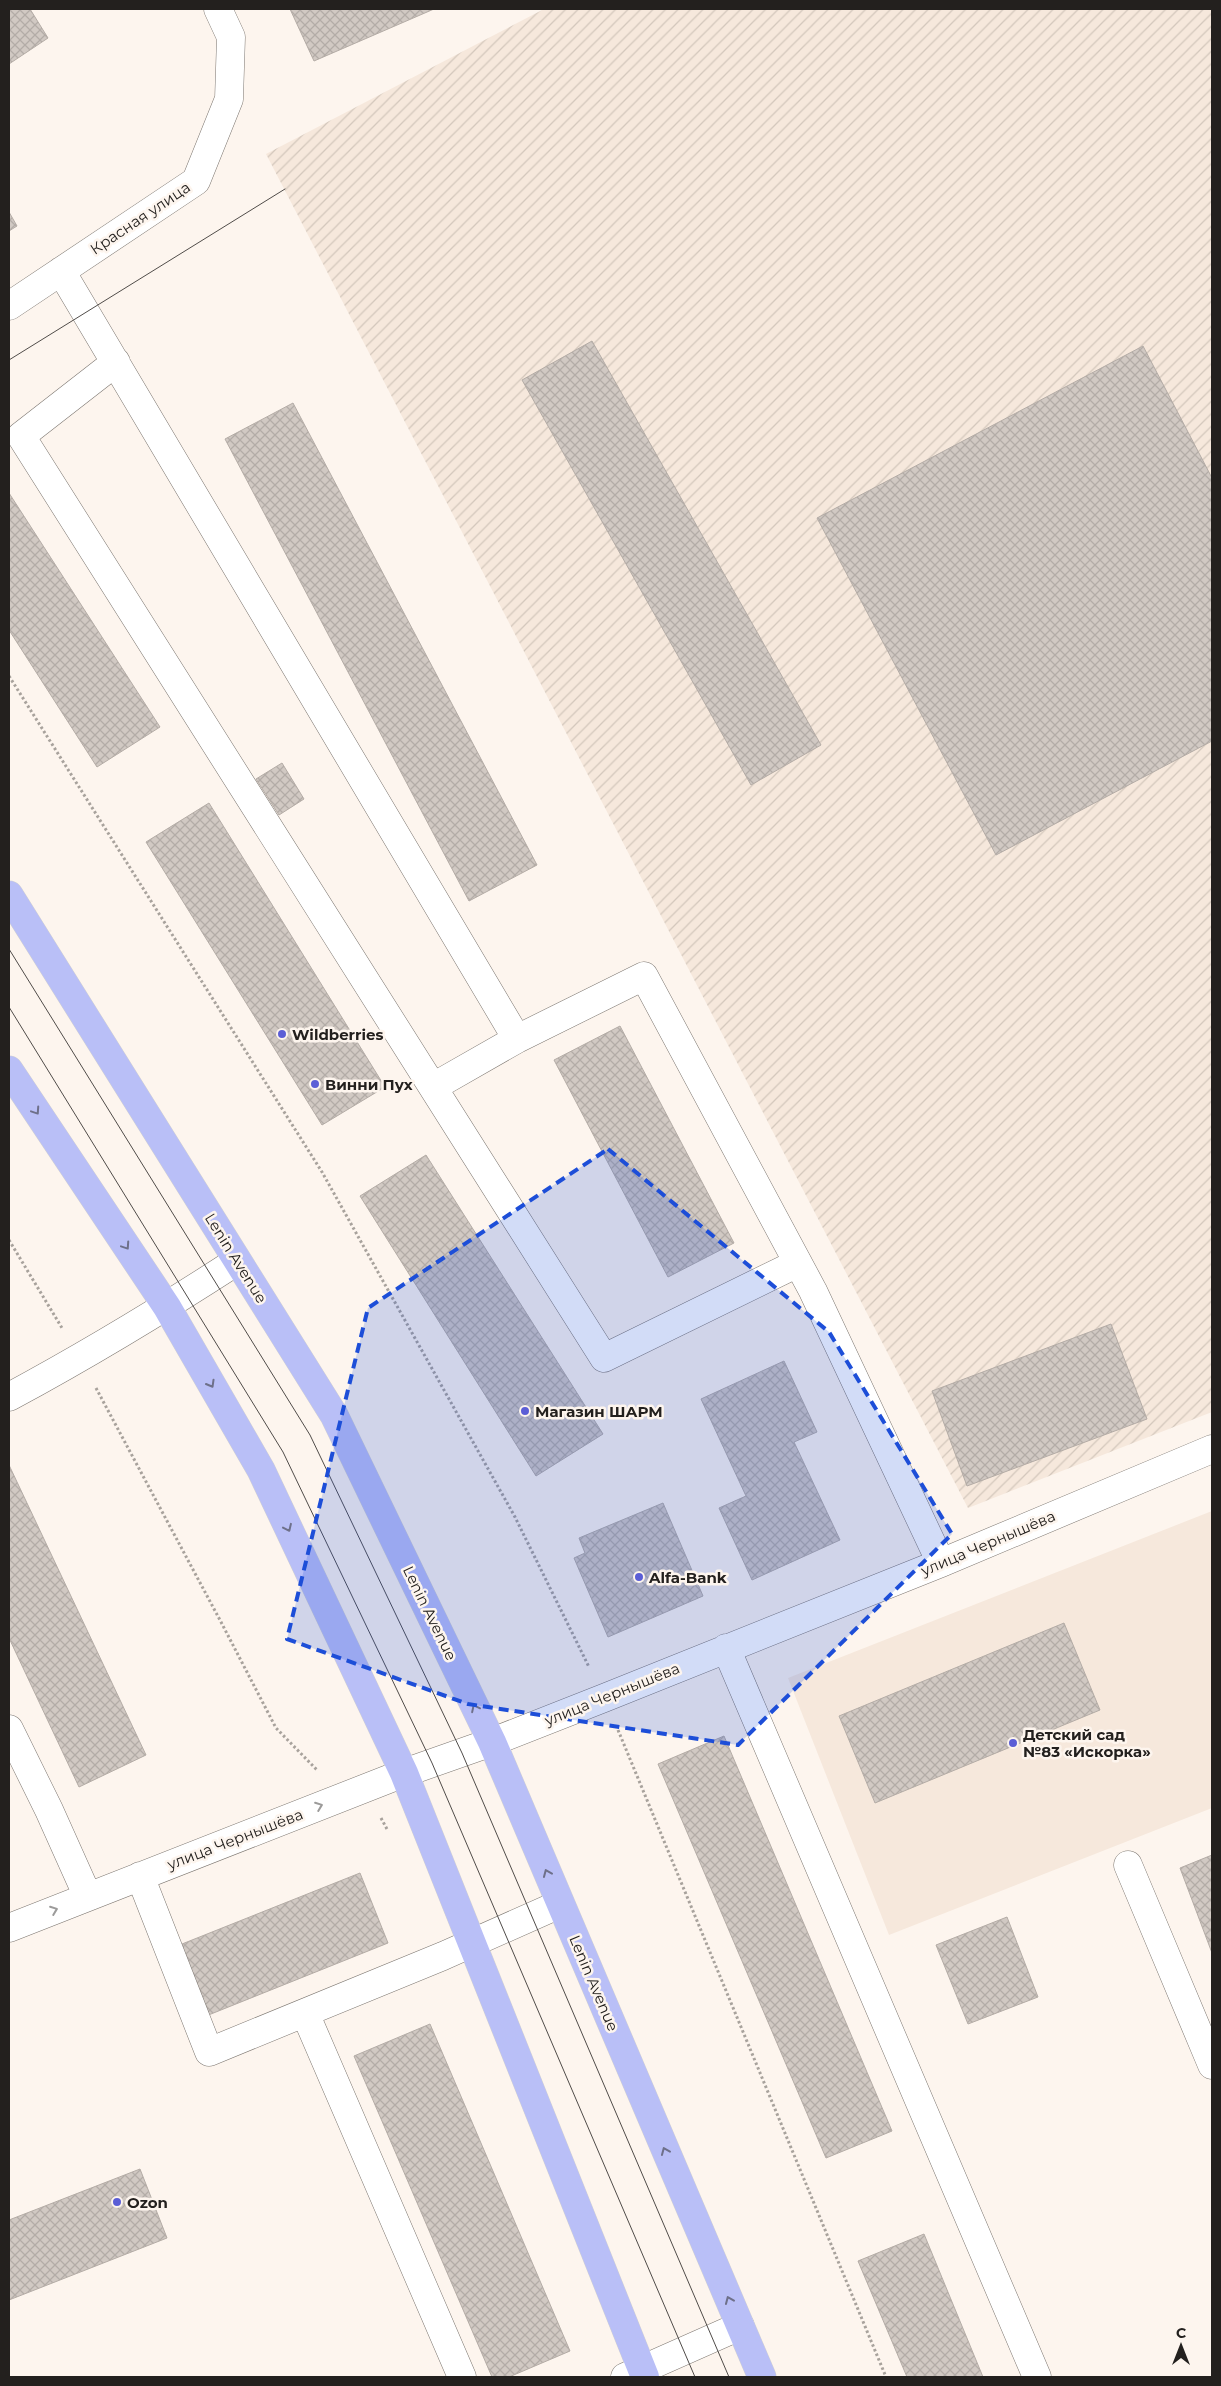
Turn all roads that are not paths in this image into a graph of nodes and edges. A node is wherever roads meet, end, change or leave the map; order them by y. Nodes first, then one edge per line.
1 (218, 9) edge
2 (62, 271) junction
3 (9, 306) edge
4 (116, 362) junction
5 (9, 895) edge
6 (517, 1039) junction
7 (9, 1070) edge
8 (433, 1087) junction
9 (238, 1261) junction
10 (798, 1262) junction
11 (166, 1307) junction
12 (9, 1397) edge
13 (1212, 1449) edge
14 (941, 1563) junction
15 (726, 1648) junction
16 (9, 1729) edge
17 (492, 1742) junction
18 (404, 1773) junction
19 (1128, 1865) dead end
20 (140, 1876) junction
21 (88, 1897) junction
22 (560, 1904) junction
23 (9, 1928) edge
24 (472, 1943) junction
25 (305, 2013) junction
26 (1212, 2065) edge
27 (740, 2326) junction
28 (637, 2375) edge
29 (462, 2377) edge
30 (762, 2377) edge
31 (1037, 2377) edge

1 - 2 street, Красная улица
2 - 3 street, Красная улица
2 - 4 street
4 - 6 street
4 - 8 street
5 - 9 main road, Lenin Avenue
6 - 8 street
6 - 10 street
7 -> 11 main road
8 - 10 street
9 - 11 street
17 -> 9 main road, Lenin Avenue
10 - 14 street
11 - 12 street
11 -> 18 main road
13 - 14 street, улица Чернышёва
14 - 15 street, улица Чернышёва
15 - 17 street, улица Чернышёва
15 - 31 street
16 - 21 street
17 - 18 street, улица Чернышёва
22 -> 17 main road, Lenin Avenue
20 -> 18 street, улица Чернышёва
18 - 24 main road
19 - 26 street
20 - 21 street, улица Чернышёва
20 - 25 street
23 -> 21 street, улица Чернышёва
22 - 24 street
27 -> 22 main road, Lenin Avenue
24 - 25 street
24 - 28 main road
25 - 29 street
27 - 28 street
27 - 30 main road, Lenin Avenue

